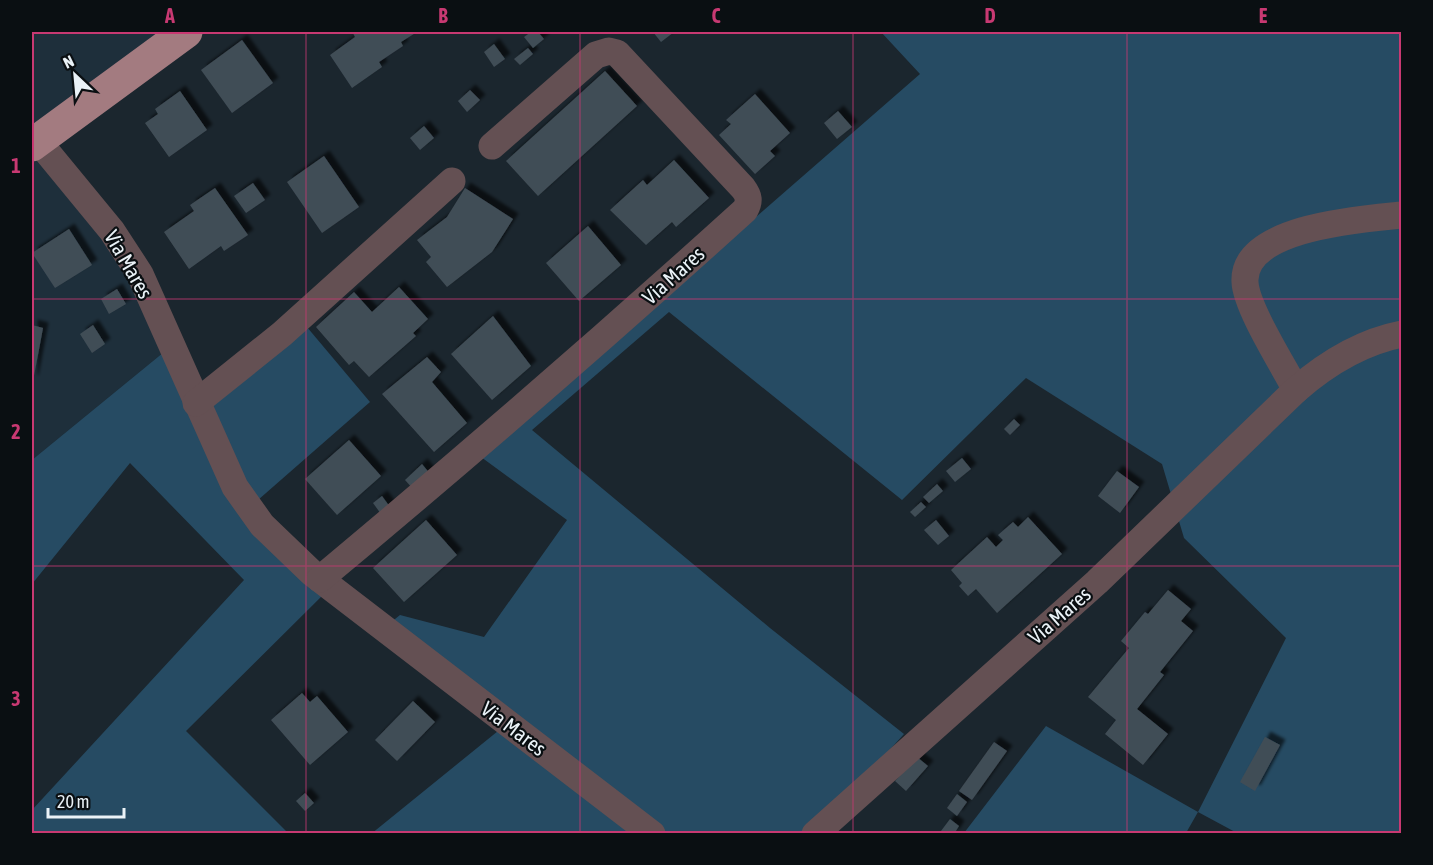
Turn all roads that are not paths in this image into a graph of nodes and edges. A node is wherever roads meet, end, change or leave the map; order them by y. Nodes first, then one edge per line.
1 (186, 32) edge
2 (35, 143) edge
3 (492, 146) dead end
4 (452, 181) dead end
5 (1401, 215) edge
6 (1401, 334) edge
7 (1296, 390) junction
8 (196, 403) junction
9 (320, 579) junction
10 (652, 834) edge
11 (815, 834) edge

1 - 2 main road
2 - 8 street, Via Mares
3 - 9 street, Via Mares
4 - 8 street
5 - 7 street
6 - 7 street, Via Mares
7 - 11 street, Via Mares
8 - 9 street, Via Mares
9 - 10 street, Via Mares

